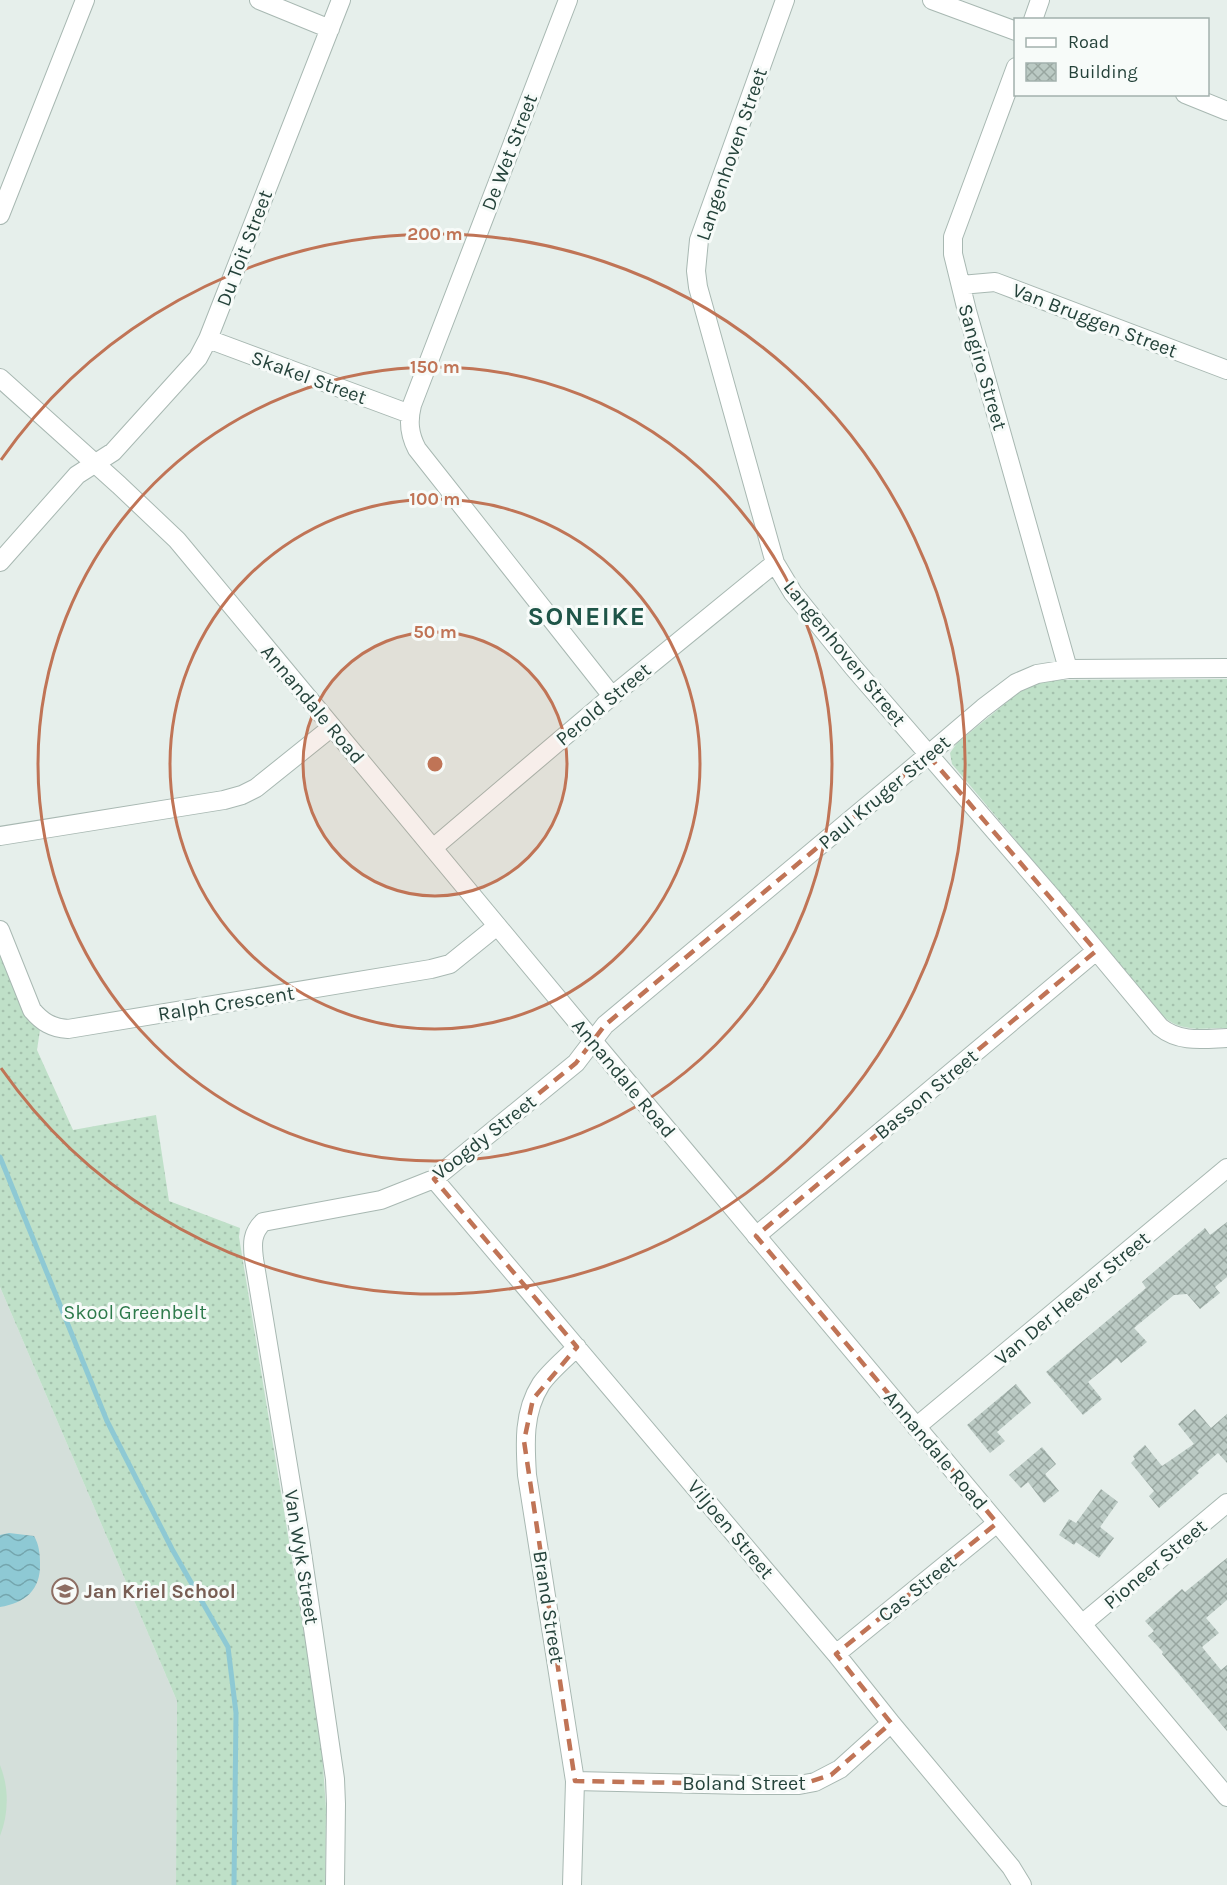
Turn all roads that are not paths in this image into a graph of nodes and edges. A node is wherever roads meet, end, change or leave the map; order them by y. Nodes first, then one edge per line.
1 (85, 0) edge
2 (258, 0) edge
3 (341, 0) edge
4 (568, 0) edge
5 (785, 0) edge
6 (932, 0) edge
7 (1040, 0) edge
8 (1034, 18) edge
9 (330, 29) junction
10 (1014, 30) edge
11 (1014, 72) edge
12 (1190, 96) edge
13 (1227, 111) edge
14 (0, 215) edge
15 (960, 285) junction
16 (208, 339) junction
17 (1227, 369) edge
18 (0, 378) edge
19 (410, 414) junction
20 (95, 464) junction
21 (0, 562) edge
22 (775, 563) junction
23 (1227, 668) edge
24 (1068, 669) junction
25 (612, 696) junction
26 (332, 727) junction
27 (928, 755) junction
28 (0, 836) edge
29 (433, 848) junction
30 (497, 926) junction
31 (0, 930) edge
32 (1096, 951) junction
33 (1227, 1038) edge
34 (593, 1041) junction
35 (1227, 1168) edge
36 (434, 1179) junction
37 (255, 1231) joint
38 (756, 1236) junction
39 (577, 1347) junction
40 (916, 1427) junction
41 (1227, 1503) edge
42 (997, 1522) junction
43 (1082, 1624) junction
44 (836, 1654) junction
45 (891, 1723) junction
46 (575, 1781) junction
47 (1227, 1797) edge
48 (335, 1885) edge
49 (572, 1885) edge
50 (1022, 1885) edge

1 - 14 street
2 - 9 street
3 - 9 street, Du Toit Street
4 - 19 street, De Wet Street
5 - 22 street, Langenhoven Street
6 - 10 street
7 - 8 street
9 - 16 street, Du Toit Street
11 - 15 street, Sangiro Street
12 - 13 street
15 - 17 street, Van Bruggen Street
15 - 24 street, Sangiro Street
16 - 19 street, Skakel Street
16 - 20 street, Du Toit Street
18 - 20 street, Annandale Road
19 - 25 street, De Wet Street
20 - 21 street, Du Toit Street
20 - 26 street, Annandale Road
22 - 25 street, Perold Street
22 - 27 street, Langenhoven Street
23 - 24 street, Paul Kruger Street
24 - 27 street, Paul Kruger Street
25 - 29 street, Perold Street
26 - 28 street
26 - 29 street, Annandale Road
27 - 32 street, Langenhoven Street
27 - 34 street, Paul Kruger Street
29 - 30 street, Annandale Road
30 - 31 street, Ralph Crescent
30 - 34 street, Annandale Road
32 - 33 street, Langenhoven Street
32 - 38 street, Basson Street
34 - 36 street, Voogdy Street
34 - 38 street, Annandale Road
35 - 40 street, Van Der Heever Street
36 - 37 street, Voogdy Street
36 - 39 street, Viljoen Street
37 - 48 street, Van Wyk Street
38 - 40 street, Annandale Road
39 - 44 street, Viljoen Street
39 - 46 street, Brand Street
40 - 42 street, Annandale Road
41 - 43 street, Pioneer Street
42 - 43 street, Annandale Road
42 - 44 street, Cas Street
43 - 47 street, Annandale Road
44 - 45 street, Viljoen Street
45 - 46 street, Boland Street
45 - 50 street, Viljoen Street
46 - 49 street, Brand Street

